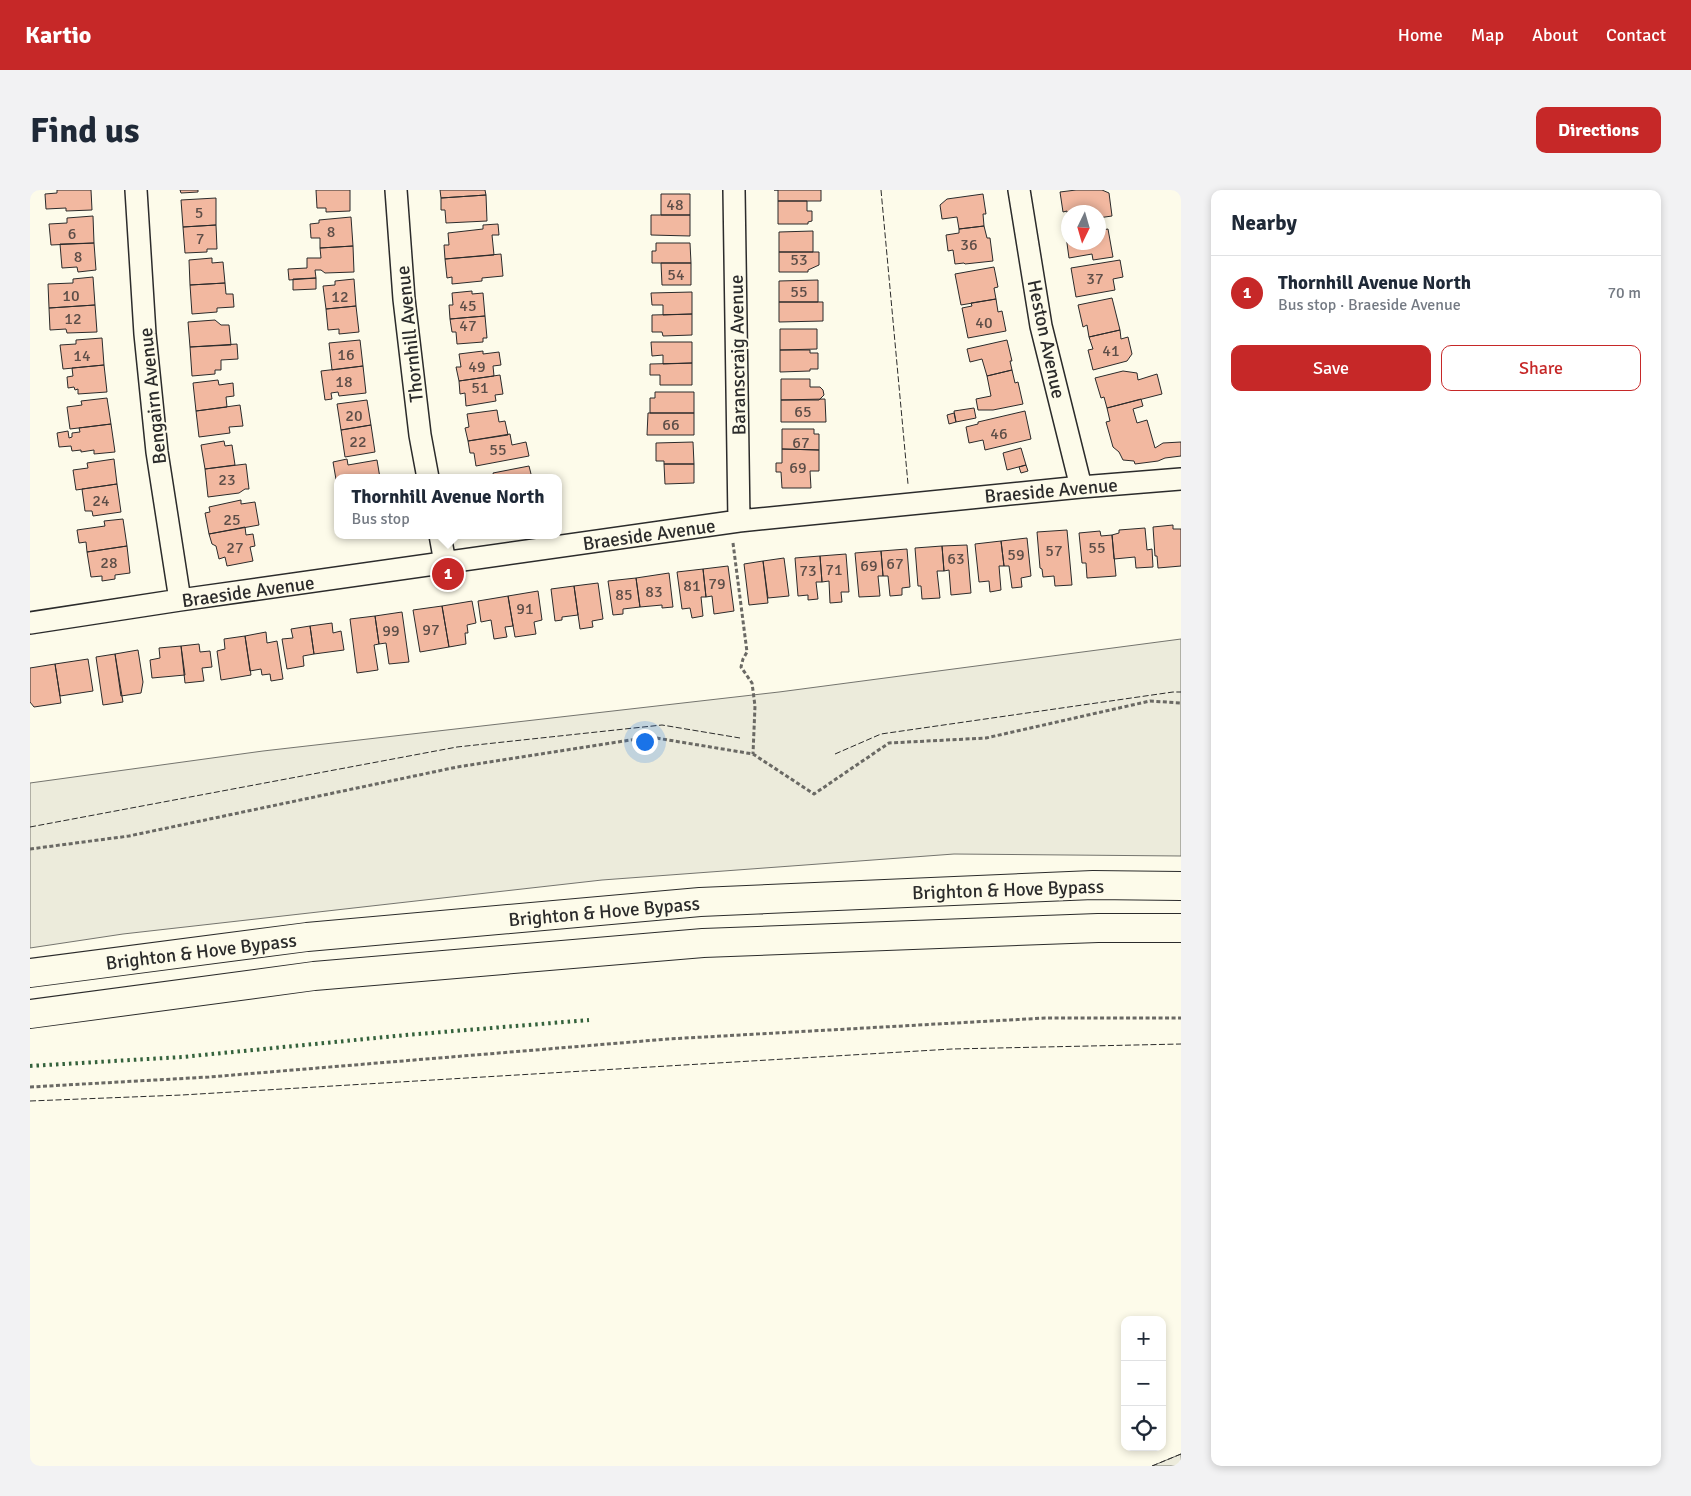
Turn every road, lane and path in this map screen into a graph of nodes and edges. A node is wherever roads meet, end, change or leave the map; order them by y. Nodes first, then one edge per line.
1 (136, 190) edge
2 (396, 190) edge
3 (734, 190) edge
4 (1019, 190) edge
5 (427, 474) edge
6 (1181, 479) edge
7 (1081, 487) junction
8 (735, 522) junction
9 (441, 539) edge
10 (445, 563) junction
11 (180, 600) junction
12 (30, 623) edge
13 (1181, 703) edge
14 (753, 754) junction
15 (30, 849) edge
16 (1181, 886) edge
17 (1181, 928) edge
18 (30, 973) edge
19 (30, 1014) edge
20 (1181, 1018) edge
21 (30, 1087) edge

1 - 11 street, Bengairn Avenue
2 - 5 street, Thornhill Avenue
3 - 8 street, Baranscraig Avenue
4 - 7 street, Heston Avenue
6 - 7 street, Braeside Avenue
7 - 8 street, Braeside Avenue
8 - 10 street, Braeside Avenue
8 - 14 path
9 - 10 street
10 - 11 street, Braeside Avenue
11 - 12 street, Braeside Avenue
13 - 14 path
14 - 15 path
16 - 18 highway, Brighton & Hove Bypass
17 - 19 highway, Brighton & Hove Bypass
20 - 21 path

